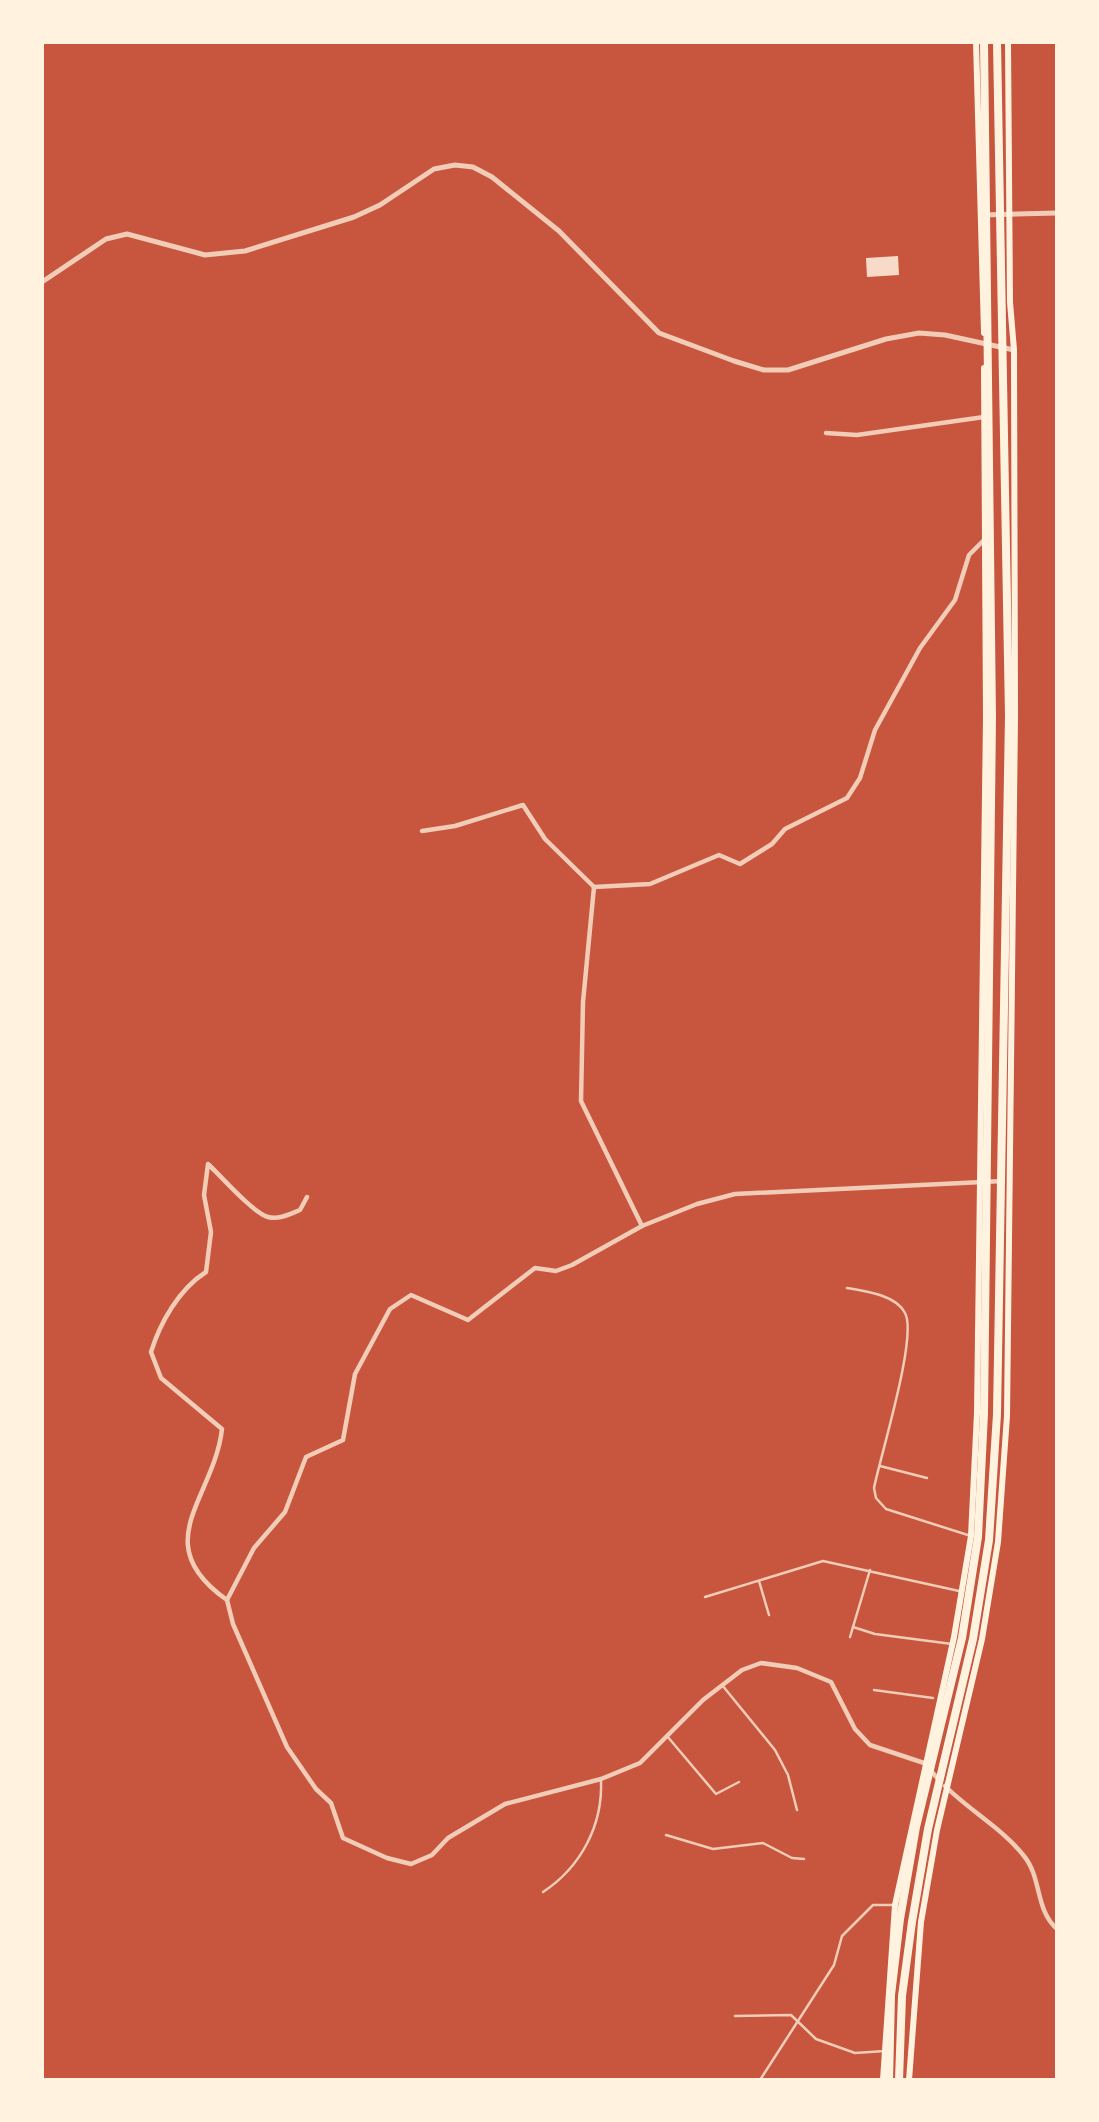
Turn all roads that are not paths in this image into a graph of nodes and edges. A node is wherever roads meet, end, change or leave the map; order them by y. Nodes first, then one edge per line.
1 (976, 42) edge
2 (984, 42) edge
3 (997, 42) edge
4 (1008, 42) edge
5 (1010, 214) junction
6 (1057, 214) edge
7 (979, 215) junction
8 (42, 282) edge
9 (984, 342) junction
10 (1014, 349) junction
11 (984, 417) junction
12 (826, 433) dead end
13 (983, 541) junction
14 (422, 831) dead end
15 (594, 887) junction
16 (1009, 1181) junction
17 (980, 1182) junction
18 (307, 1197) dead end
19 (642, 1226) junction
20 (847, 1288) dead end
21 (880, 1466) junction
22 (927, 1478) dead end
23 (971, 1536) junction
24 (870, 1570) junction
25 (759, 1580) junction
26 (961, 1591) junction
27 (705, 1597) dead end
28 (227, 1600) junction
29 (769, 1615) dead end
30 (853, 1627) junction
31 (850, 1637) dead end
32 (952, 1644) junction
33 (722, 1685) junction
34 (874, 1690) dead end
35 (933, 1698) dead end
36 (665, 1735) junction
37 (924, 1763) junction
38 (601, 1779) junction
39 (739, 1782) dead end
40 (947, 1789) junction
41 (797, 1810) dead end
42 (666, 1835) dead end
43 (804, 1859) dead end
44 (543, 1892) dead end
45 (895, 1905) junction
46 (1057, 1930) edge
47 (735, 2016) dead end
48 (799, 2020) junction
49 (885, 2051) junction
50 (760, 2080) edge
51 (886, 2080) edge
52 (899, 2080) edge
53 (909, 2080) edge

1 - 7 main road
2 - 51 highway
3 - 52 highway
4 - 5 main road
5 - 6 street
5 - 7 street
5 - 10 main road
7 - 9 main road
8 - 9 street
9 - 10 street
9 - 11 main road
10 - 16 main road
11 - 12 street
11 - 13 main road
13 - 15 street
13 - 17 main road
14 - 15 street
15 - 19 street
16 - 17 street
16 - 40 main road
17 - 19 street
17 - 23 main road
18 - 28 street
19 - 28 street
20 - 21 lane
21 - 22 lane
21 - 23 lane
23 - 26 main road
24 - 25 lane
24 - 26 lane
24 - 30 lane
25 - 27 lane
25 - 29 lane
26 - 32 main road
28 - 38 street
30 - 31 lane
30 - 32 lane
32 - 37 main road
33 - 36 street
33 - 37 street
33 - 41 lane
34 - 35 lane
36 - 38 street
36 - 39 lane
37 - 40 street
37 - 45 main road
38 - 44 lane
40 - 46 street
40 - 53 main road
42 - 43 lane
45 - 48 lane
45 - 49 main road
47 - 48 lane
48 - 49 lane
48 - 50 lane
49 - 51 main road

